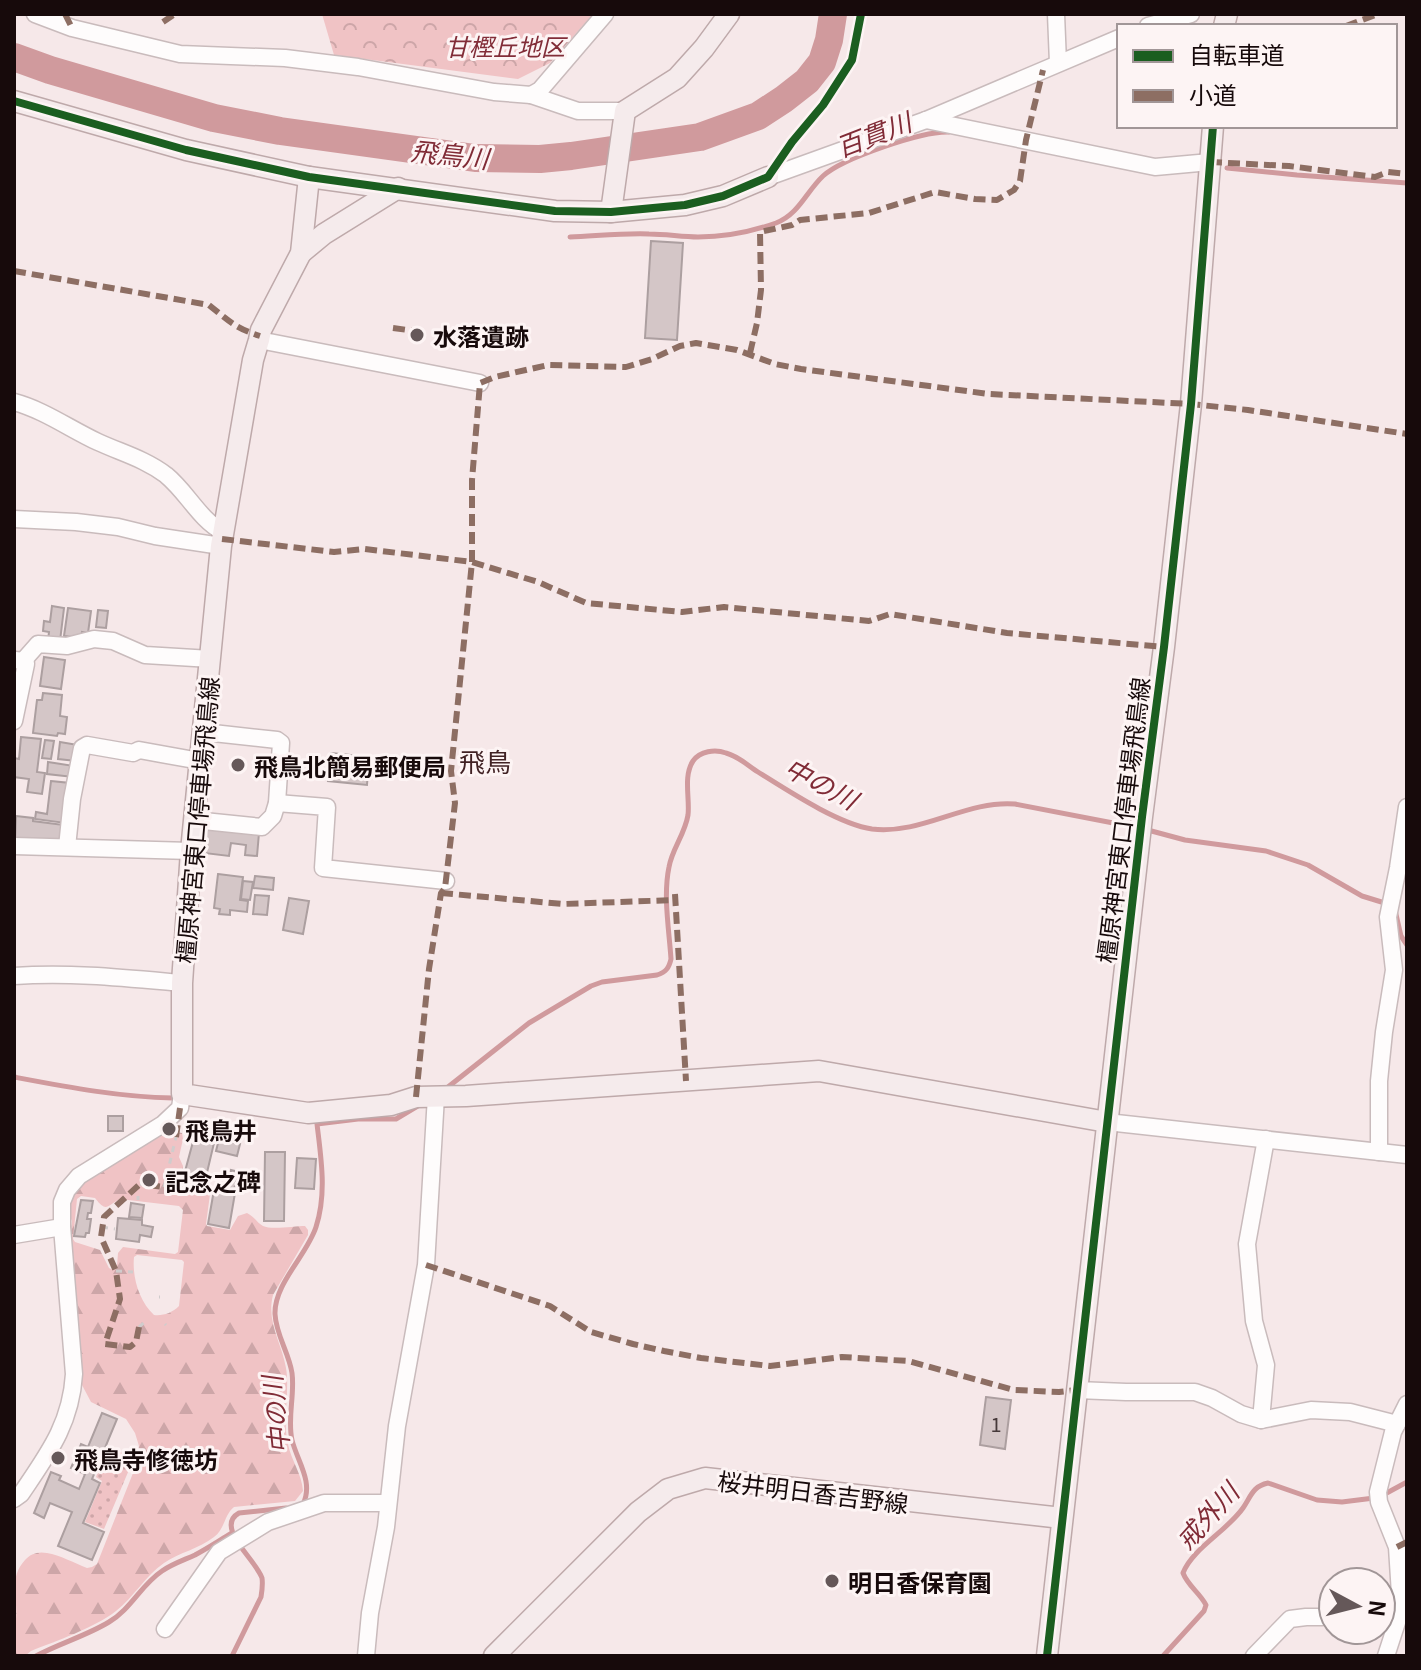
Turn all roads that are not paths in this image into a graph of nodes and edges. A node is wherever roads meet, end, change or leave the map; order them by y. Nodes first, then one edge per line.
1 (35, 14) edge
2 (605, 14) edge
3 (729, 14) edge
4 (1056, 14) edge
5 (1191, 14) edge
6 (1155, 24) edge
7 (1117, 39) edge
8 (1058, 63) junction
9 (531, 95) junction
10 (14, 101) edge
11 (624, 118) junction
12 (926, 120) junction
13 (1213, 128) edge
14 (1210, 162) junction
15 (309, 177) junction
16 (768, 177) joint
17 (398, 188) junction
18 (611, 212) junction
19 (301, 253) junction
20 (259, 340) junction
21 (480, 383) dead end
22 (14, 402) edge
23 (14, 519) edge
24 (222, 539) junction
25 (211, 659) junction
26 (18, 661) edge
27 (14, 721) edge
28 (204, 732) junction
29 (200, 761) junction
30 (277, 803) junction
31 (1407, 807) edge
32 (194, 820) junction
33 (14, 846) edge
34 (67, 847) junction
35 (191, 851) junction
36 (446, 881) dead end
37 (14, 976) edge
38 (182, 983) junction
39 (182, 1094) junction
40 (436, 1096) junction
41 (1107, 1122) junction
42 (1266, 1139) junction
43 (1379, 1152) junction
44 (1407, 1155) edge
45 (62, 1227) junction
46 (14, 1235) edge
47 (1077, 1390) junction
48 (1407, 1404) edge
49 (1261, 1420) junction
50 (1397, 1424) junction
51 (14, 1499) edge
52 (388, 1503) junction
53 (1062, 1518) junction
54 (1317, 1617) edge
55 (165, 1629) dead end
56 (366, 1656) edge
57 (494, 1656) edge
58 (1047, 1656) edge
59 (1254, 1656) edge
60 (1386, 1656) edge

1 - 9 street
2 - 9 street
3 - 11 main road
4 - 8 street
5 - 6 street
7 - 8 street
8 - 12 street
9 - 11 street
10 - 15 main road
11 - 18 main road
12 - 14 street
12 - 16 street
13 - 14 main road, 橿原神宮東口停車場飛鳥線
14 - 41 main road, 橿原神宮東口停車場飛鳥線
15 - 17 main road
15 - 19 main road, 橿原神宮東口停車場飛鳥線
16 - 18 main road
17 - 18 main road
17 - 19 main road
19 - 20 main road, 橿原神宮東口停車場飛鳥線
20 - 21 street
20 - 24 main road, 橿原神宮東口停車場飛鳥線
22 - 24 street
23 - 24 street
24 - 25 main road, 橿原神宮東口停車場飛鳥線
25 - 26 street
25 - 28 main road, 橿原神宮東口停車場飛鳥線
26 - 27 street
28 - 29 main road, 橿原神宮東口停車場飛鳥線
28 - 30 street
29 - 32 main road, 橿原神宮東口停車場飛鳥線
29 - 34 street
30 - 32 street
30 - 36 street
31 - 43 street
32 - 35 main road, 橿原神宮東口停車場飛鳥線
33 - 34 street
34 - 35 street
35 - 38 main road, 橿原神宮東口停車場飛鳥線
37 - 38 street
38 - 39 main road, 橿原神宮東口停車場飛鳥線
39 - 40 main road
39 - 45 street
40 - 41 main road
40 - 52 street
41 - 42 street
41 - 47 main road, 橿原神宮東口停車場飛鳥線
42 - 43 street
42 - 49 street
43 - 44 street
45 - 46 street
45 - 51 street
47 - 49 street
47 - 53 main road, 橿原神宮東口停車場飛鳥線
48 - 50 street
49 - 50 street
50 - 60 street
52 - 55 street
52 - 56 street
53 - 57 main road, 桜井明日香吉野線
53 - 58 main road
54 - 59 street

